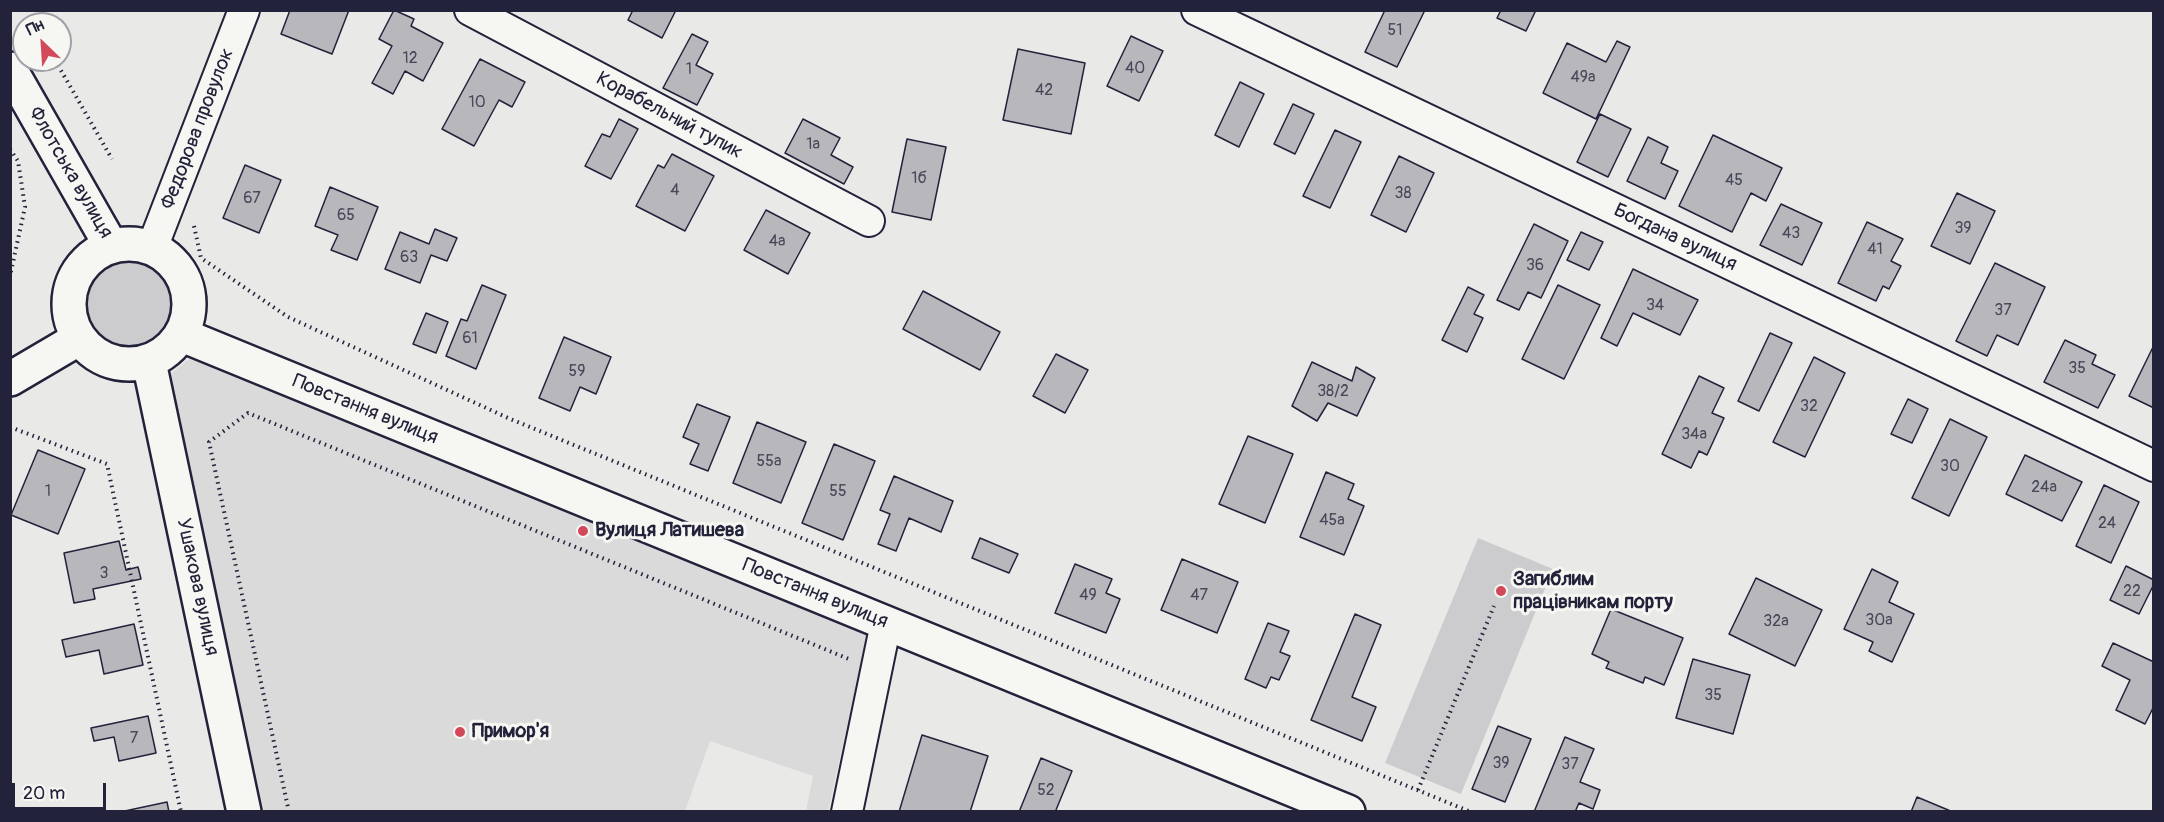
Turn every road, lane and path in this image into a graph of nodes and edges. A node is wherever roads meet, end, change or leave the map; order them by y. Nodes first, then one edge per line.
1 (244, 10) edge
2 (470, 10) edge
3 (1197, 10) edge
4 (10, 69) edge
5 (62, 72) edge
6 (10, 149) edge
7 (112, 159) dead end
8 (869, 222) dead end
9 (111, 246) junction
10 (152, 248) junction
11 (201, 258) dead end
12 (10, 276) edge
13 (182, 335) junction
14 (78, 339) junction
15 (149, 362) junction
16 (10, 379) edge
17 (10, 427) edge
18 (2154, 466) edge
19 (1494, 606) dead end
20 (886, 623) junction
21 (878, 662) junction
22 (1418, 790) junction
23 (181, 812) edge
24 (244, 812) edge
25 (289, 812) edge
26 (847, 812) edge
27 (1348, 812) edge
28 (1472, 812) edge

1 - 10 street, Федорова провулок
2 - 8 street, Корабельний тупик
3 - 18 street, Богдана вулиця
4 - 9 street, Флотська вулиця
5 - 7 path
6 - 12 path
9 - 10 street
9 - 14 street
10 - 13 street
11 - 22 path
13 - 15 street
13 - 20 street, Повстання вулиця
14 - 15 street
14 - 16 street
15 - 24 street, Ушакова вулиця
17 - 23 path
19 - 22 path
20 - 21 street
20 - 27 street, Повстання вулиця
21 - 25 path
21 - 26 street
22 - 28 path

